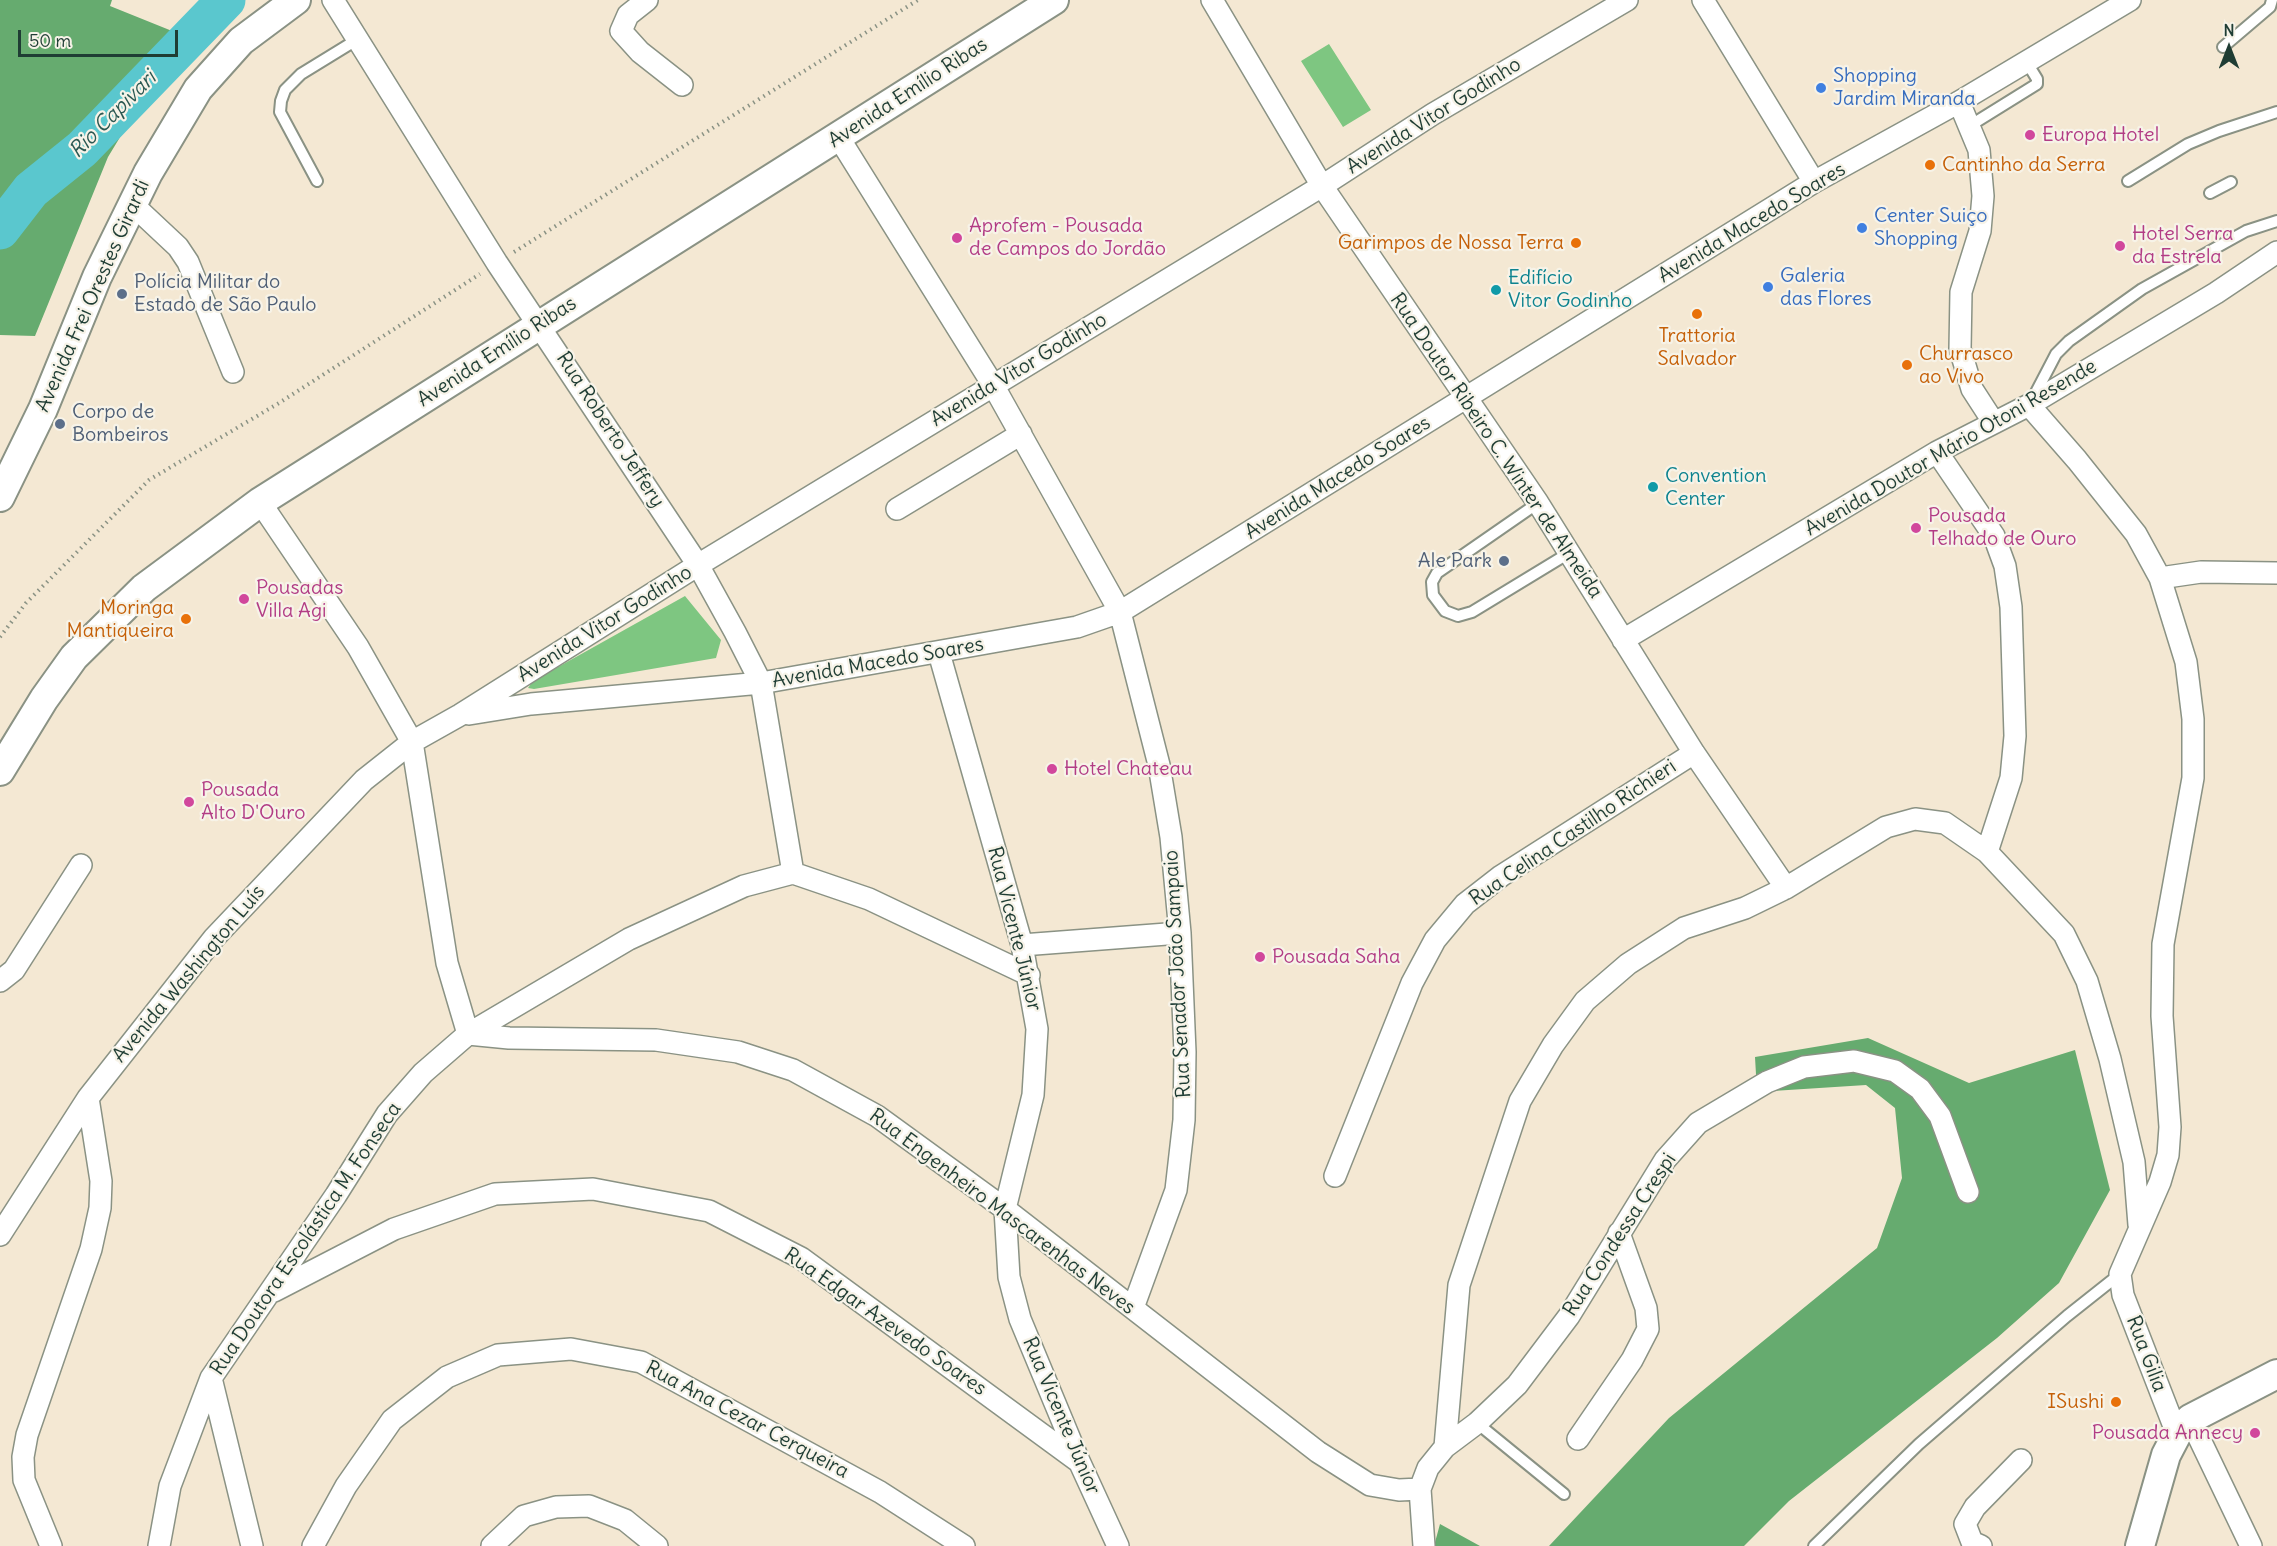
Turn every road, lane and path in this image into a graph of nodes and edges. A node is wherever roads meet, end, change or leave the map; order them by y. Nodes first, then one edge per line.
1 (296, 0) edge
2 (333, 0) edge
3 (647, 0) edge
4 (918, 0) edge
5 (1054, 0) edge
6 (1212, 0) edge
7 (1627, 0) edge
8 (1703, 0) edge
9 (2130, 0) edge
10 (2272, 0) edge
11 (358, 39) junction
12 (2223, 47) dead end
13 (2026, 62) junction
14 (682, 85) dead end
15 (1959, 102) junction
16 (2277, 112) edge
17 (1971, 125) junction
18 (839, 138) junction
19 (317, 181) dead end
20 (2128, 181) dead end
21 (1814, 182) junction
22 (2231, 182) dead end
23 (1322, 186) junction
24 (2210, 193) dead end
25 (131, 203) junction
26 (2277, 221) edge
27 (2277, 252) edge
28 (497, 263) junction
29 (540, 323) junction
30 (233, 372) dead end
31 (993, 385) junction
32 (1465, 400) junction
33 (2029, 405) junction
34 (1994, 423) junction
35 (1021, 434) junction
36 (1937, 452) junction
37 (0, 497) edge
38 (260, 502) junction
39 (1538, 503) junction
40 (897, 509) dead end
41 (1569, 553) junction
42 (698, 565) junction
43 (2277, 573) edge
44 (2160, 578) junction
45 (1120, 612) junction
46 (0, 637) edge
47 (1623, 640) junction
48 (939, 653) junction
49 (523, 675) junction
50 (762, 683) junction
51 (531, 704) junction
52 (460, 715) junction
53 (412, 742) junction
54 (1694, 753) junction
55 (0, 771) edge
56 (1987, 852) junction
57 (81, 865) dead end
58 (793, 873) junction
59 (1786, 888) junction
60 (1180, 933) junction
61 (1022, 945) junction
62 (1029, 975) junction
63 (0, 981) edge
64 (468, 1034) junction
65 (88, 1098) junction
66 (1335, 1176) dead end
67 (1968, 1192) dead end
68 (1005, 1209) junction
69 (2139, 1225) junction
70 (1619, 1233) junction
71 (0, 1235) edge
72 (2120, 1274) junction
73 (271, 1292) junction
74 (1133, 1308) junction
75 (2277, 1374) edge
76 (211, 1378) junction
77 (1477, 1423) junction
78 (2183, 1426) junction
79 (1578, 1438) dead end
80 (1445, 1447) junction
81 (2021, 1460) dead end
82 (1079, 1461) junction
83 (1420, 1489) junction
84 (1564, 1494) dead end
85 (51, 1546) edge
86 (159, 1546) edge
87 (252, 1546) edge
88 (313, 1546) edge
89 (492, 1546) edge
90 (657, 1546) edge
91 (964, 1546) edge
92 (1118, 1546) edge
93 (1424, 1546) edge
94 (1814, 1546) edge
95 (1981, 1546) edge
96 (2140, 1546) edge
97 (2251, 1546) edge

1 - 25 street, Avenida Frei Orestes Girardi
2 - 11 street, Rua Roberto Jeffery
3 - 14 street
4 - 28 path
5 - 18 street, Avenida Emílio Ribas
6 - 23 street, Rua Doutor Ribeiro C. Winter de Almeida
7 - 23 street, Avenida Vitor Godinho
8 - 21 street
9 - 13 street, Avenida Macedo Soares
10 - 12 lane
11 - 19 lane
11 - 28 street, Rua Roberto Jeffery
13 - 15 street, Avenida Macedo Soares
13 - 17 lane
15 - 17 street
15 - 21 street, Avenida Macedo Soares
16 - 20 lane
17 - 34 street
18 - 29 street, Avenida Emílio Ribas
18 - 31 street, Rua Senador João Sampaio
21 - 32 street, Avenida Macedo Soares
22 - 24 lane
23 - 31 street, Avenida Vitor Godinho
23 - 32 street, Rua Doutor Ribeiro C. Winter de Almeida
25 - 30 street
25 - 37 street, Avenida Frei Orestes Girardi
26 - 33 lane
27 - 33 street, Avenida Doutor Mário Otoni Resende
28 - 29 street, Rua Roberto Jeffery
28 - 46 path
29 - 38 street, Avenida Emílio Ribas
29 - 42 street, Rua Roberto Jeffery
31 - 35 street, Rua Senador João Sampaio
31 - 42 street, Avenida Vitor Godinho
32 - 39 street, Rua Doutor Ribeiro C. Winter de Almeida
32 - 45 street, Avenida Macedo Soares
33 - 34 street, Avenida Doutor Mário Otoni Resende
33 - 44 street
34 - 36 street, Avenida Doutor Mário Otoni Resende
35 - 40 street
35 - 45 street, Rua Senador João Sampaio
36 - 47 street, Avenida Doutor Mário Otoni Resende
36 - 56 street
38 - 53 street
38 - 55 street, Avenida Emílio Ribas
39 - 41 street, Rua Doutor Ribeiro C. Winter de Almeida
39 - 41 lane
41 - 47 street, Rua Doutor Ribeiro C. Winter de Almeida
42 - 49 street, Avenida Vitor Godinho
42 - 50 street, Rua Roberto Jeffery
43 - 44 street
44 - 69 street
45 - 48 street, Avenida Macedo Soares
45 - 60 street, Rua Senador João Sampaio
47 - 54 street, Rua Doutor Ribeiro C. Winter de Almeida
48 - 50 street, Avenida Macedo Soares
48 - 61 street, Rua Vicente Júnior
49 - 51 street
49 - 52 street, Avenida Vitor Godinho
50 - 51 street, Avenida Macedo Soares
50 - 58 street, Rua Roberto Jeffery
51 - 52 street, Avenida Macedo Soares
52 - 53 street, Avenida Vitor Godinho
53 - 64 street
53 - 65 street, Avenida Washington Luís
54 - 59 street, Rua Doutor Ribeiro C. Winter de Almeida
54 - 66 street, Rua Celina Castilho Richieri
56 - 59 street
56 - 69 street
57 - 63 street
58 - 62 street
58 - 64 street, Rua Doutora Escolástica M. Fonseca
59 - 80 street
60 - 61 street
60 - 74 street, Rua Senador João Sampaio
61 - 62 street, Rua Vicente Júnior
62 - 68 street, Rua Vicente Júnior
64 - 68 street, Rua Engenheiro Mascarenhas Neves
64 - 73 street, Rua Doutora Escolástica M. Fonseca
65 - 71 street, Avenida Washington Luís
65 - 85 street
67 - 70 street, Rua Condessa Crespi
68 - 74 street, Rua Engenheiro Mascarenhas Neves
68 - 82 street, Rua Vicente Júnior
69 - 72 street
70 - 77 street, Rua Condessa Crespi
70 - 79 street
72 - 78 street, Rua Gilia
72 - 94 lane
73 - 76 street, Rua Doutora Escolástica M. Fonseca
73 - 82 street, Rua Edgar Azevedo Soares
74 - 83 street, Rua Engenheiro Mascarenhas Neves
75 - 78 street
76 - 86 street, Rua Doutora Escolástica M. Fonseca
76 - 87 street
77 - 80 street, Rua Condessa Crespi
77 - 84 lane
78 - 96 street
78 - 97 street, Rua Gilia
80 - 83 street, Rua Condessa Crespi
81 - 95 street
82 - 92 street, Rua Vicente Júnior
83 - 93 street
88 - 91 street, Rua Ana Cezar Cerqueira
89 - 90 street

